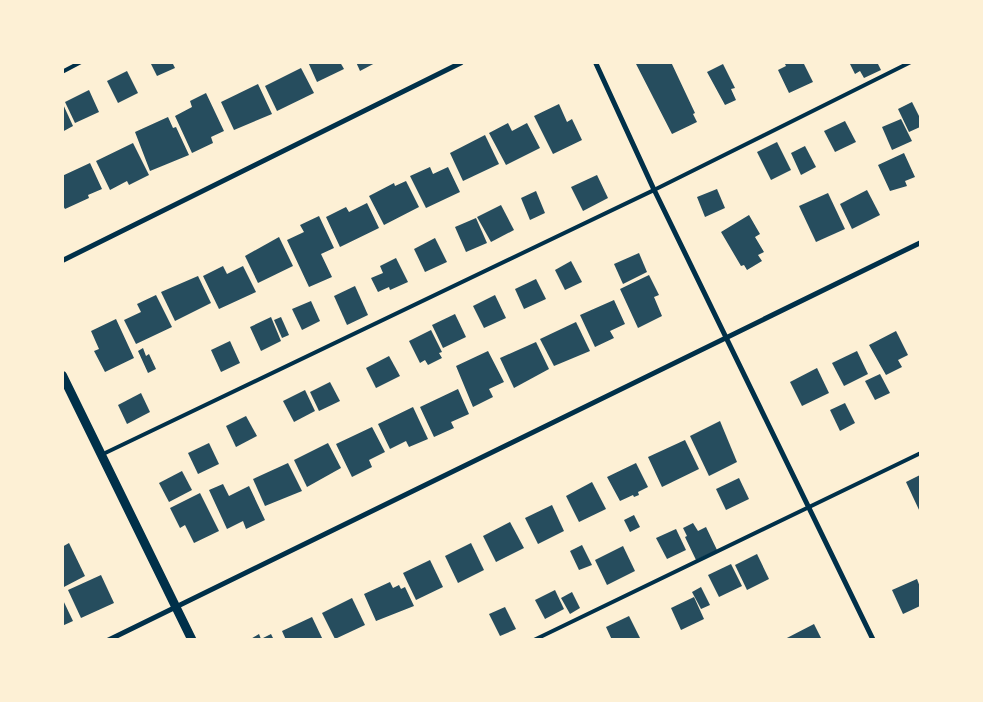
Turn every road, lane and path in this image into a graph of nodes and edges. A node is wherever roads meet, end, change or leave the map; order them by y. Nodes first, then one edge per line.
1 (81, 62) edge
2 (461, 62) edge
3 (595, 62) edge
4 (911, 62) edge
5 (62, 72) edge
6 (654, 190) junction
7 (920, 242) edge
8 (62, 260) edge
9 (727, 338) junction
10 (62, 375) edge
11 (920, 453) edge
12 (101, 455) junction
13 (809, 506) junction
14 (175, 604) junction
15 (107, 640) edge
16 (192, 640) edge
17 (534, 640) edge
18 (873, 640) edge

1 - 5 lane
2 - 8 street
3 - 6 street
4 - 6 lane
6 - 9 street
6 - 12 lane
7 - 9 street
9 - 13 street
9 - 14 street
10 - 12 street
11 - 13 lane
12 - 14 street
13 - 17 lane
13 - 18 street
14 - 15 street
14 - 16 street

